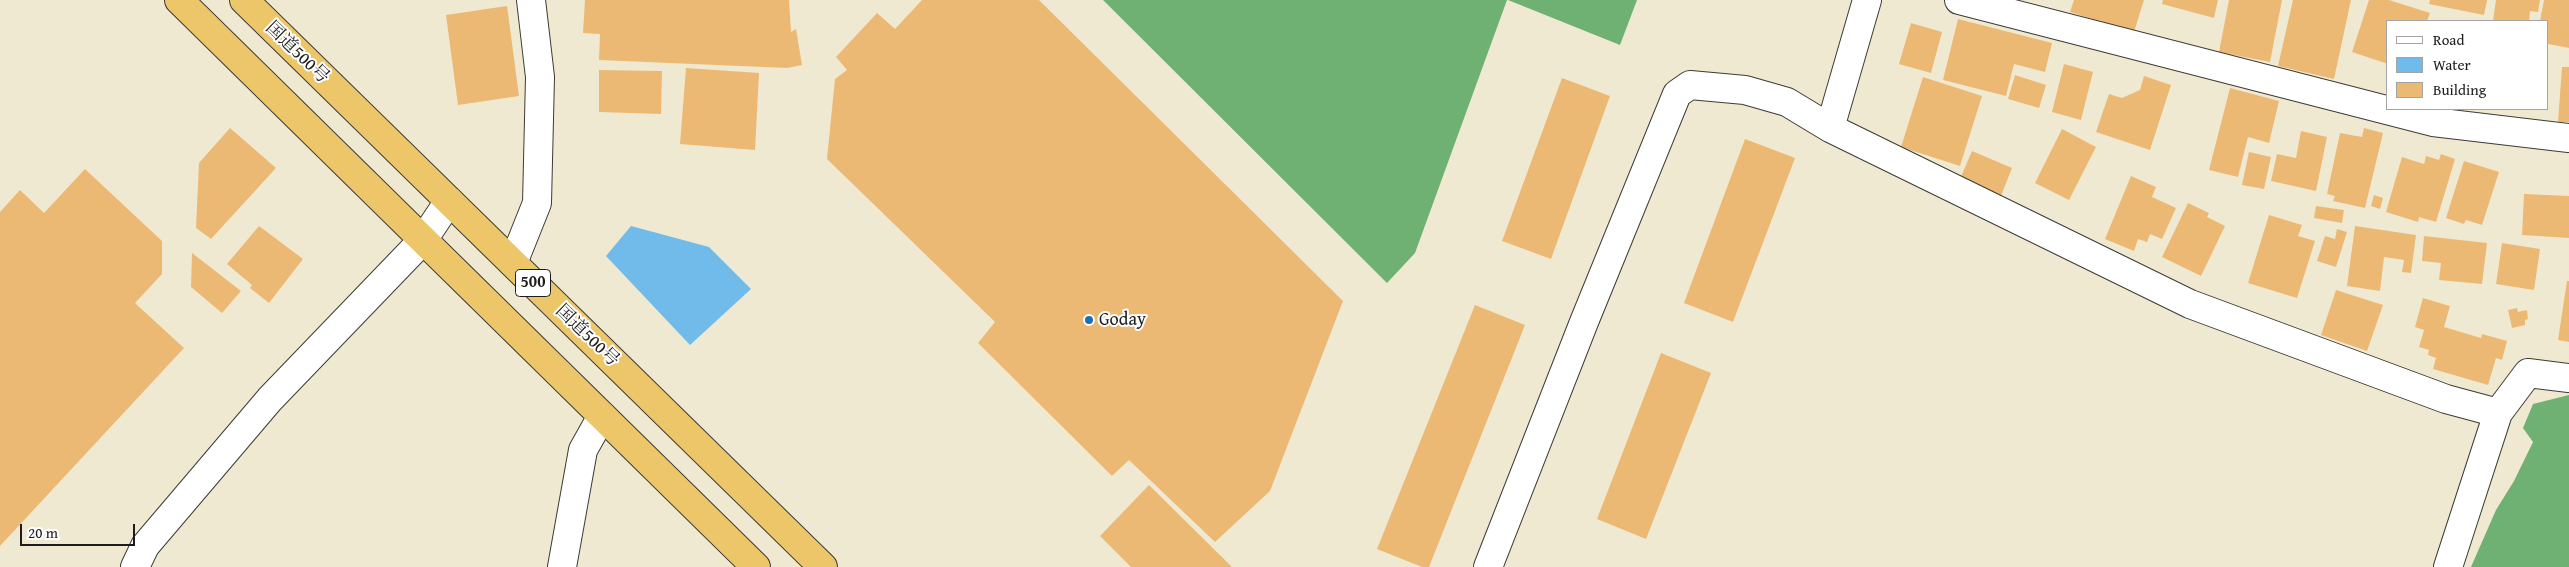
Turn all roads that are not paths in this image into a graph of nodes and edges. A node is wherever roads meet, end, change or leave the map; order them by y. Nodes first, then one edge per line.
1 (179, 0) edge
2 (244, 0) edge
3 (531, 0) edge
4 (1867, 0) edge
5 (1960, 0) edge
6 (2386, 110) edge
7 (2386, 110) edge
8 (1830, 128) junction
9 (2569, 138) edge
10 (449, 201) junction
11 (423, 240) junction
12 (513, 263) junction
13 (2569, 378) edge
14 (2498, 413) junction
15 (602, 416) junction
16 (144, 563) edge
17 (562, 567) edge
18 (756, 567) edge
19 (823, 567) edge
20 (1488, 567) edge
21 (2448, 567) edge

1 - 11 highway, 500
2 - 10 highway, 国道500号 / 500
3 - 12 street
4 - 8 street
5 - 7 street
6 - 9 street
8 - 14 street
8 - 20 street
10 - 11 street
10 - 12 highway, 国道500号 / 500
11 - 15 highway, 500
11 - 16 street
12 - 19 highway, 国道500号 / 500
13 - 14 street
14 - 21 street
15 - 17 street
15 - 18 highway, 500

